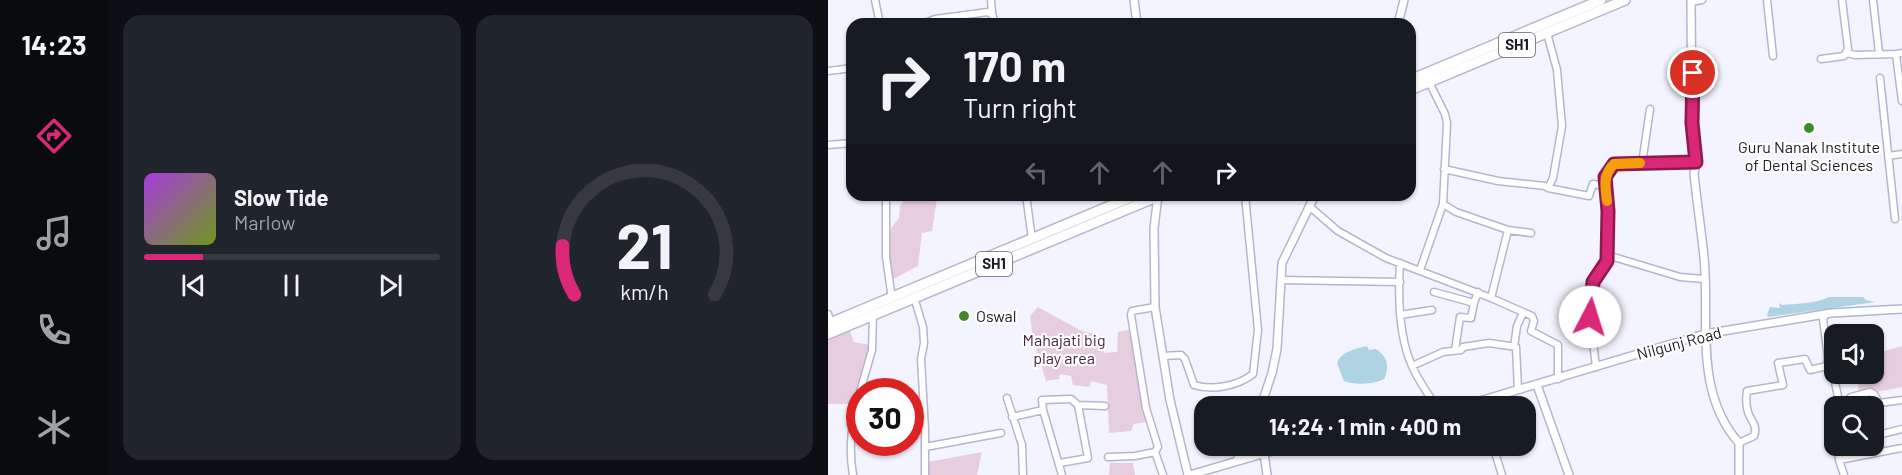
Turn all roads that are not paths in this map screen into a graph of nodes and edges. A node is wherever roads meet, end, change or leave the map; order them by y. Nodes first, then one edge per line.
1 (876, 0) edge
2 (992, 0) edge
3 (1134, 0) edge
4 (1404, 0) edge
5 (1601, 0) edge
6 (1625, 0) edge
7 (1702, 0) edge
8 (1767, 0) edge
9 (1842, 0) edge
10 (1873, 0) edge
11 (1691, 1) edge
12 (992, 13) junction
13 (879, 18) edge
14 (949, 18) edge
15 (993, 18) edge
16 (1136, 18) edge
17 (1400, 18) edge
18 (1547, 33) junction
19 (1847, 53) junction
20 (1879, 53) junction
21 (1899, 53) edge
22 (1773, 56) dead end
23 (1821, 59) dead end
24 (846, 69) edge
25 (828, 71) edge
26 (1416, 77) edge
27 (1880, 78) dead end
28 (1429, 82) junction
29 (1901, 86) edge
30 (1416, 87) edge
31 (1902, 102) edge
32 (1650, 109) dead end
33 (846, 144) edge
34 (828, 145) edge
35 (1902, 154) edge
36 (1888, 156) junction
37 (1696, 162) junction
38 (1642, 164) junction
39 (1444, 169) junction
40 (1605, 186) junction
41 (1548, 188) junction
42 (886, 201) edge
43 (1027, 201) edge
44 (1122, 201) edge
45 (1147, 201) edge
46 (1158, 201) edge
47 (1246, 201) edge
48 (1312, 201) edge
49 (1443, 204) junction
50 (1309, 206) junction
51 (1895, 219) dead end
52 (1508, 230) junction
53 (1531, 233) dead end
54 (1032, 239) junction
55 (1607, 255) junction
56 (1400, 263) junction
57 (1420, 270) junction
58 (1704, 279) junction
59 (1281, 280) junction
60 (1400, 282) junction
61 (1434, 292) dead end
62 (1478, 292) junction
63 (914, 297) junction
64 (1491, 298) junction
65 (893, 301) junction
66 (1474, 303) junction
67 (1155, 307) junction
68 (1902, 309) edge
69 (1432, 310) dead end
70 (1523, 313) junction
71 (1826, 314) junction
72 (873, 315) junction
73 (1400, 315) junction
74 (829, 320) edge
75 (1824, 327) edge
76 (828, 334) edge
77 (1705, 334) junction
78 (1514, 347) junction
79 (1455, 350) junction
80 (1162, 356) junction
81 (1412, 366) junction
82 (1596, 366) junction
83 (1824, 367) edge
84 (864, 378) edge
85 (1558, 379) junction
86 (1537, 385) junction
87 (1518, 390) junction
88 (1264, 396) edge
89 (1430, 396) edge
90 (1502, 396) edge
91 (1855, 396) edge
92 (1875, 396) edge
93 (1007, 398) dead end
94 (1902, 400) edge
95 (1884, 402) edge
96 (1078, 405) junction
97 (1105, 406) dead end
98 (1043, 410) junction
99 (1012, 417) junction
100 (1901, 431) edge
101 (1001, 433) dead end
102 (1884, 434) edge
103 (1739, 443) junction
104 (925, 447) junction
105 (1902, 448) edge
106 (1155, 452) junction
107 (850, 456) edge
108 (1239, 456) edge
109 (1250, 456) edge
110 (1265, 456) edge
111 (1497, 456) edge
112 (1839, 456) edge
113 (1108, 457) dead end
114 (1237, 460) junction
115 (1839, 460) junction
116 (1060, 464) junction
117 (853, 475) edge
118 (925, 475) edge
119 (1023, 475) edge
120 (1062, 475) edge
121 (1163, 475) edge
122 (1189, 475) edge
123 (1267, 475) edge
124 (1502, 475) edge
125 (1569, 475) edge
126 (1739, 475) edge
127 (1844, 475) edge

1 - 13 street
2 - 12 street
3 - 16 street
4 - 17 street
5 - 26 main road, SH1
6 - 18 main road, SH1
7 - 11 street
8 - 22 street
9 - 19 street
10 - 20 street
11 - 37 street
12 - 14 street
12 - 15 street
18 - 28 main road, SH1
18 - 41 street
19 - 20 street
19 - 23 street
20 - 21 street
21 - 29 street
24 - 25 street
27 - 36 street
28 - 30 main road, SH1
28 - 39 street
29 - 31 street
32 - 38 street
33 - 34 street
35 - 36 street
36 - 51 street
37 - 38 street
37 - 58 street
38 - 40 street
39 - 41 street
39 - 49 street
40 - 41 street
40 - 55 street
42 - 65 street
43 - 54 street
44 - 54 main road, SH1
45 - 63 main road, SH1
46 - 67 street
47 - 80 street
48 - 50 street
49 - 52 street
49 - 57 street
50 - 56 street
50 - 59 street
52 - 53 street
52 - 64 street
54 - 65 main road, SH1
55 - 58 street
55 - 82 street
56 - 57 street
56 - 60 street
57 - 62 street
58 - 77 street
59 - 60 street
59 - 88 street
60 - 73 street
61 - 66 street
62 - 64 street
62 - 66 street
63 - 65 main road, SH1
63 - 104 street
64 - 70 street
65 - 72 main road, SH1
65 - 74 main road, SH1
66 - 79 street
67 - 80 street
67 - 106 street
68 - 71 street, Nilgunj Road
69 - 73 street
70 - 78 street
70 - 85 street
71 - 75 street
71 - 77 street, Nilgunj Road
72 - 76 main road, SH1
72 - 84 street
73 - 81 street
77 - 82 street, Nilgunj Road
77 - 103 street
78 - 79 street
78 - 87 street
79 - 81 street
80 - 122 street
81 - 89 street
82 - 85 street, Nilgunj Road
83 - 103 street
85 - 86 street, Nilgunj Road
86 - 87 street, Nilgunj Road
86 - 125 street
87 - 90 street, Nilgunj Road
91 - 92 street
93 - 99 street
94 - 95 street
96 - 97 street
96 - 98 street
96 - 116 street
98 - 99 street
98 - 116 street
99 - 119 street
100 - 102 street
101 - 104 street
103 - 126 street
104 - 118 street
105 - 115 street
106 - 113 street
106 - 121 street
107 - 117 street
108 - 114 street
109 - 114 street
110 - 123 street
111 - 124 street
112 - 115 street
114 - 122 street
115 - 127 street
116 - 120 street

